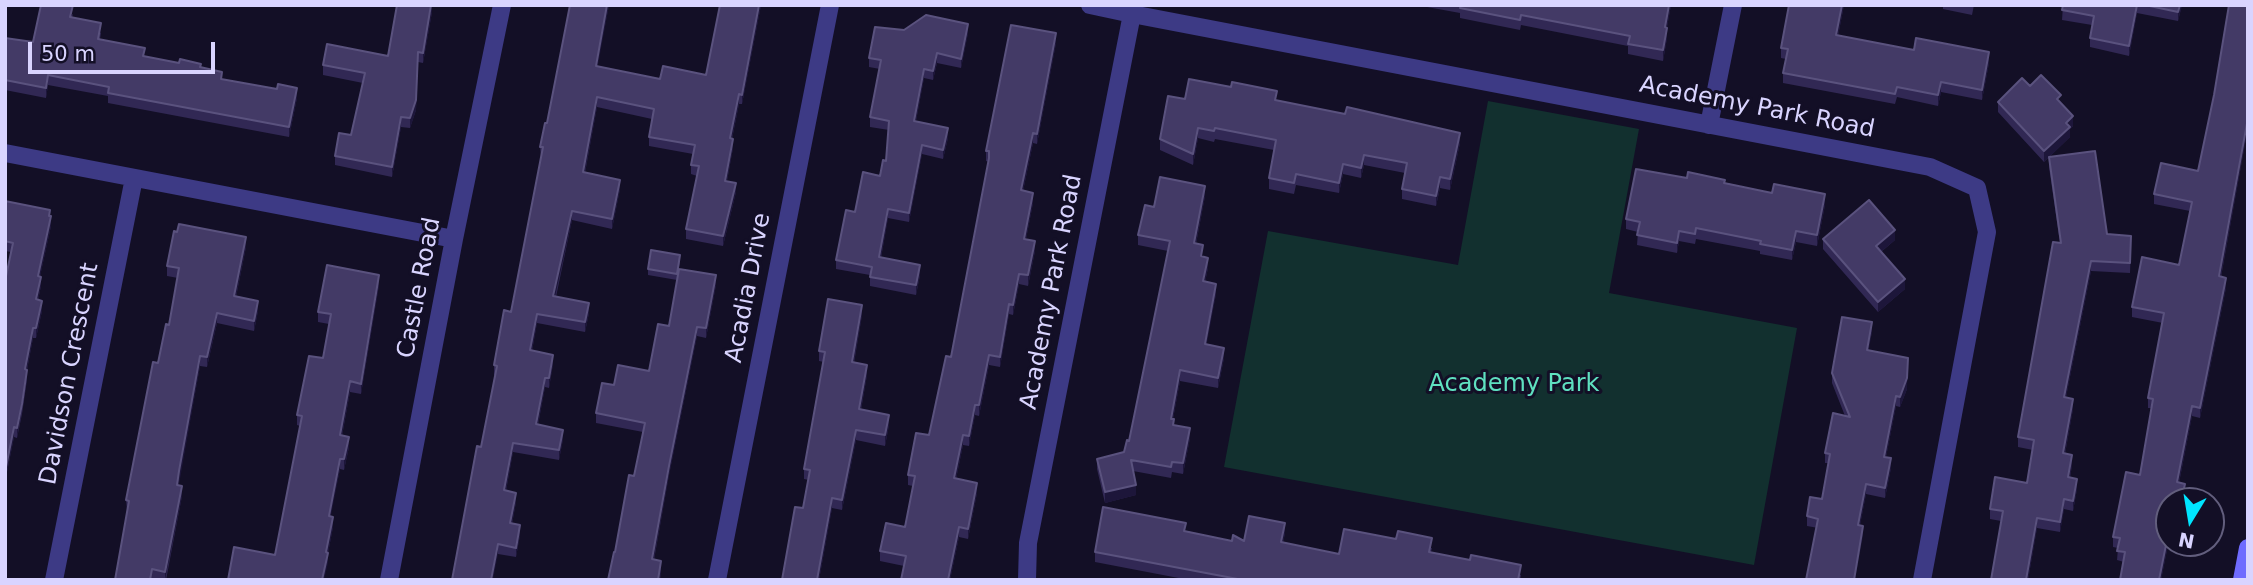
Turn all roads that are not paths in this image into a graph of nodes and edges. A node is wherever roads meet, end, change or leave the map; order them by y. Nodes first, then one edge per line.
1 (502, 5) edge
2 (831, 5) edge
3 (1090, 5) edge
4 (1733, 5) edge
5 (1132, 14) junction
6 (1709, 125) junction
7 (5, 153) edge
8 (134, 178) junction
9 (454, 239) junction
10 (2248, 548) edge
11 (54, 580) edge
12 (389, 580) edge
13 (717, 580) edge
14 (1027, 580) edge
15 (1922, 580) edge
16 (2242, 580) edge

1 - 9 street, Castle Road
2 - 13 street, Acadia Drive
3 - 5 street, Academy Park Road
4 - 6 street
5 - 6 street, Academy Park Road
5 - 14 street, Academy Park Road
6 - 15 street, Academy Park Road
7 - 8 street
8 - 9 street
8 - 11 street, Davidson Crescent
9 - 12 street, Castle Road
10 - 16 street

